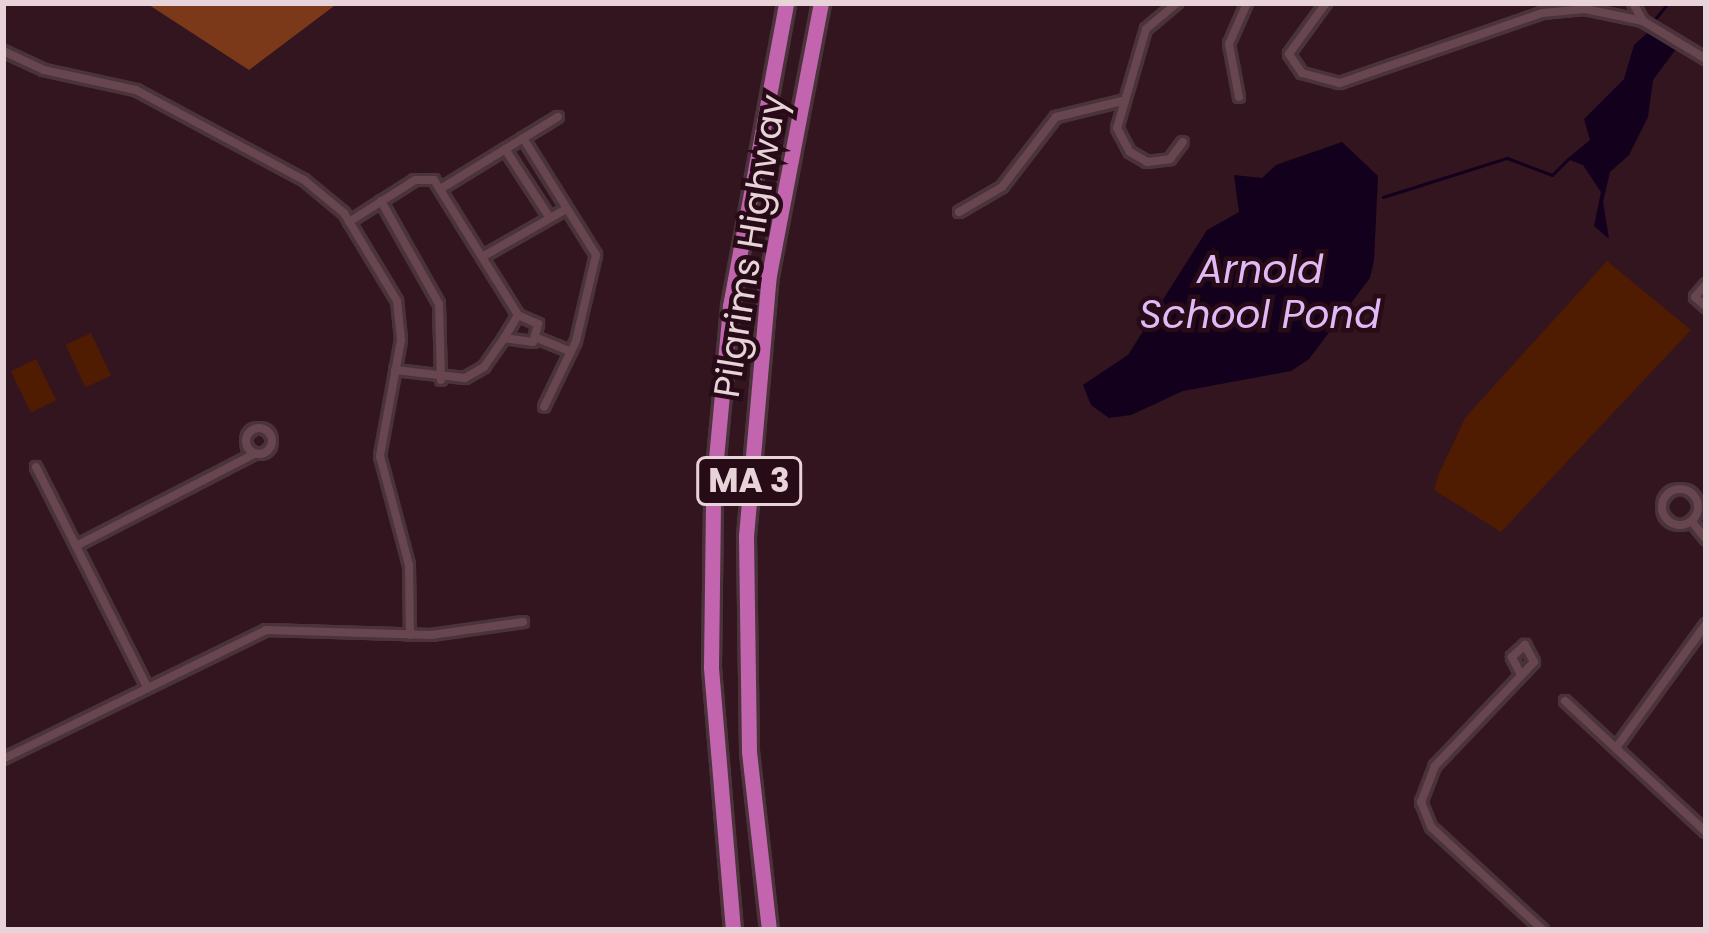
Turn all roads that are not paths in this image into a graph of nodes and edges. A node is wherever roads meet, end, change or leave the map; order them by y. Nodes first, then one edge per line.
1 (786, 3) edge
2 (821, 3) edge
3 (1177, 3) edge
4 (1247, 3) edge
5 (1326, 3) edge
6 (1633, 3) edge
7 (1643, 21) junction
8 (3, 51) edge
9 (1706, 58) edge
10 (1239, 97) dead end
11 (1122, 101) junction
12 (558, 117) dead end
13 (523, 138) junction
14 (1183, 142) dead end
15 (506, 149) junction
16 (442, 188) junction
17 (381, 202) junction
18 (566, 209) junction
19 (959, 212) dead end
20 (550, 218) junction
21 (349, 222) junction
22 (482, 257) junction
23 (1706, 284) edge
24 (1706, 307) edge
25 (518, 315) junction
26 (504, 338) junction
27 (537, 338) junction
28 (567, 350) junction
29 (395, 370) junction
30 (441, 380) junction
31 (544, 407) dead end
32 (254, 454) dead end
33 (36, 467) dead end
34 (1692, 522) junction
35 (1706, 539) edge
36 (76, 546) junction
37 (524, 622) dead end
38 (1706, 624) edge
39 (410, 635) junction
40 (1520, 673) dead end
41 (147, 687) junction
42 (1564, 700) dead end
43 (1616, 749) junction
44 (3, 759) edge
45 (1706, 832) edge
46 (734, 930) edge
47 (769, 930) edge
48 (1543, 930) edge

1 - 46 highway, Pilgrims Highway / MA 3
2 - 47 highway, Pilgrims Highway / MA 3
3 - 11 street
4 - 10 street
5 - 7 street
6 - 7 street
7 - 9 street
8 - 21 street
11 - 14 street
11 - 19 street
12 - 13 street
13 - 15 street
13 - 18 street
15 - 16 street
15 - 20 street
16 - 17 street
16 - 22 street
17 - 21 street
17 - 30 street
18 - 20 street
18 - 28 street
20 - 22 street
21 - 29 street
22 - 25 street
23 - 24 street
25 - 26 street
25 - 27 street
26 - 27 street
26 - 30 street
27 - 28 street
28 - 31 street
29 - 30 street
29 - 39 street
32 - 36 street
33 - 36 street
34 - 34 street
34 - 35 street
36 - 41 street
37 - 39 street
38 - 43 street
39 - 41 street
40 - 48 street
41 - 44 street
42 - 43 street
43 - 45 street

